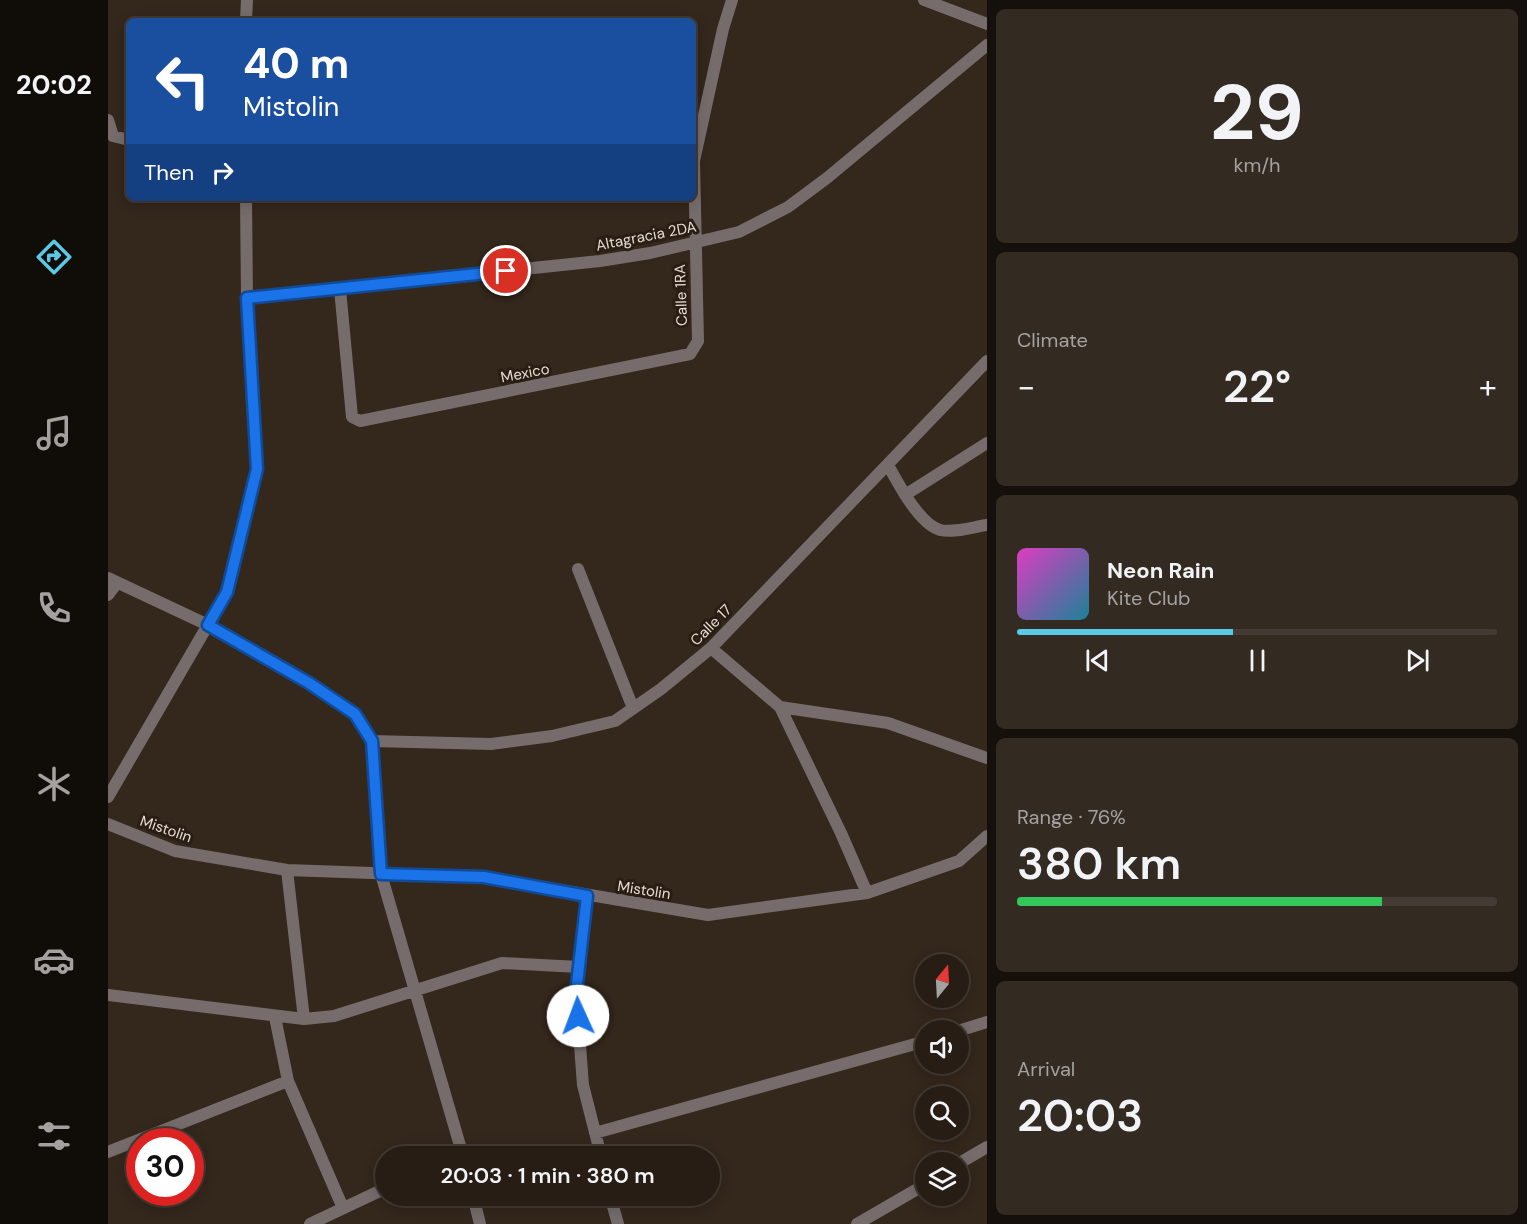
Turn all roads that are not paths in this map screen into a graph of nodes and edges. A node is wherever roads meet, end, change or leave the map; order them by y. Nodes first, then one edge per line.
1 (247, 0) edge
2 (732, 0) edge
3 (924, 0) edge
4 (246, 18) edge
5 (987, 24) edge
6 (987, 45) edge
7 (108, 120) edge
8 (696, 140) edge
9 (118, 141) edge
10 (246, 201) edge
11 (694, 201) edge
12 (694, 242) junction
13 (340, 290) junction
14 (247, 298) junction
15 (698, 341) joint
16 (987, 361) edge
17 (987, 444) edge
18 (888, 465) junction
19 (905, 495) junction
20 (987, 525) edge
21 (578, 569) dead end
22 (113, 580) edge
23 (108, 595) edge
24 (208, 625) junction
25 (711, 648) junction
26 (780, 706) junction
27 (633, 708) junction
28 (372, 741) junction
29 (987, 758) edge
30 (108, 797) edge
31 (108, 824) edge
32 (987, 836) edge
33 (287, 870) junction
34 (381, 874) junction
35 (867, 894) junction
36 (587, 896) junction
37 (579, 967) junction
38 (413, 991) junction
39 (108, 995) edge
40 (275, 1017) junction
41 (304, 1019) junction
42 (987, 1022) edge
43 (969, 1028) edge
44 (915, 1044) edge
45 (288, 1081) junction
46 (595, 1133) junction
47 (456, 1146) edge
48 (598, 1146) edge
49 (987, 1147) edge
50 (108, 1152) edge
51 (969, 1158) edge
52 (915, 1190) edge
53 (375, 1193) edge
54 (476, 1206) edge
55 (613, 1206) edge
56 (343, 1208) junction
57 (310, 1224) edge
58 (480, 1224) edge
59 (618, 1224) edge
60 (858, 1224) edge

1 - 4 street
2 - 8 street, Calle 1RA
3 - 5 street
6 - 12 street, Altagracia 2DA
7 - 9 street
10 - 14 street
11 - 12 street, Calle 1RA
12 - 13 street, Altagracia 2DA
12 - 15 street, Calle 1RA
13 - 14 street, Altagracia 2DA
13 - 15 street, Mexico
14 - 24 street
16 - 18 street, Calle 17
17 - 19 street
18 - 19 street
18 - 25 street, Calle 17
19 - 20 street
21 - 27 street
22 - 23 street
22 - 24 street
24 - 28 street
24 - 30 street
25 - 26 street
25 - 27 street, Calle 17
26 - 29 street
26 - 35 street
27 - 28 street, Calle 17
28 - 34 street
31 - 33 street, Mistolin
32 - 35 street, Mistolin
33 - 34 street, Mistolin
33 - 41 street
34 - 36 street, Mistolin
34 - 38 street
35 - 36 street, Mistolin
36 - 37 street
37 - 38 street
37 - 46 street
38 - 41 street
38 - 47 street
39 - 40 street
40 - 41 street
40 - 45 street
42 - 43 street
44 - 46 street
45 - 50 street
45 - 56 street
46 - 48 street
49 - 51 street
52 - 60 street
53 - 56 street
54 - 58 street
55 - 59 street
56 - 57 street

